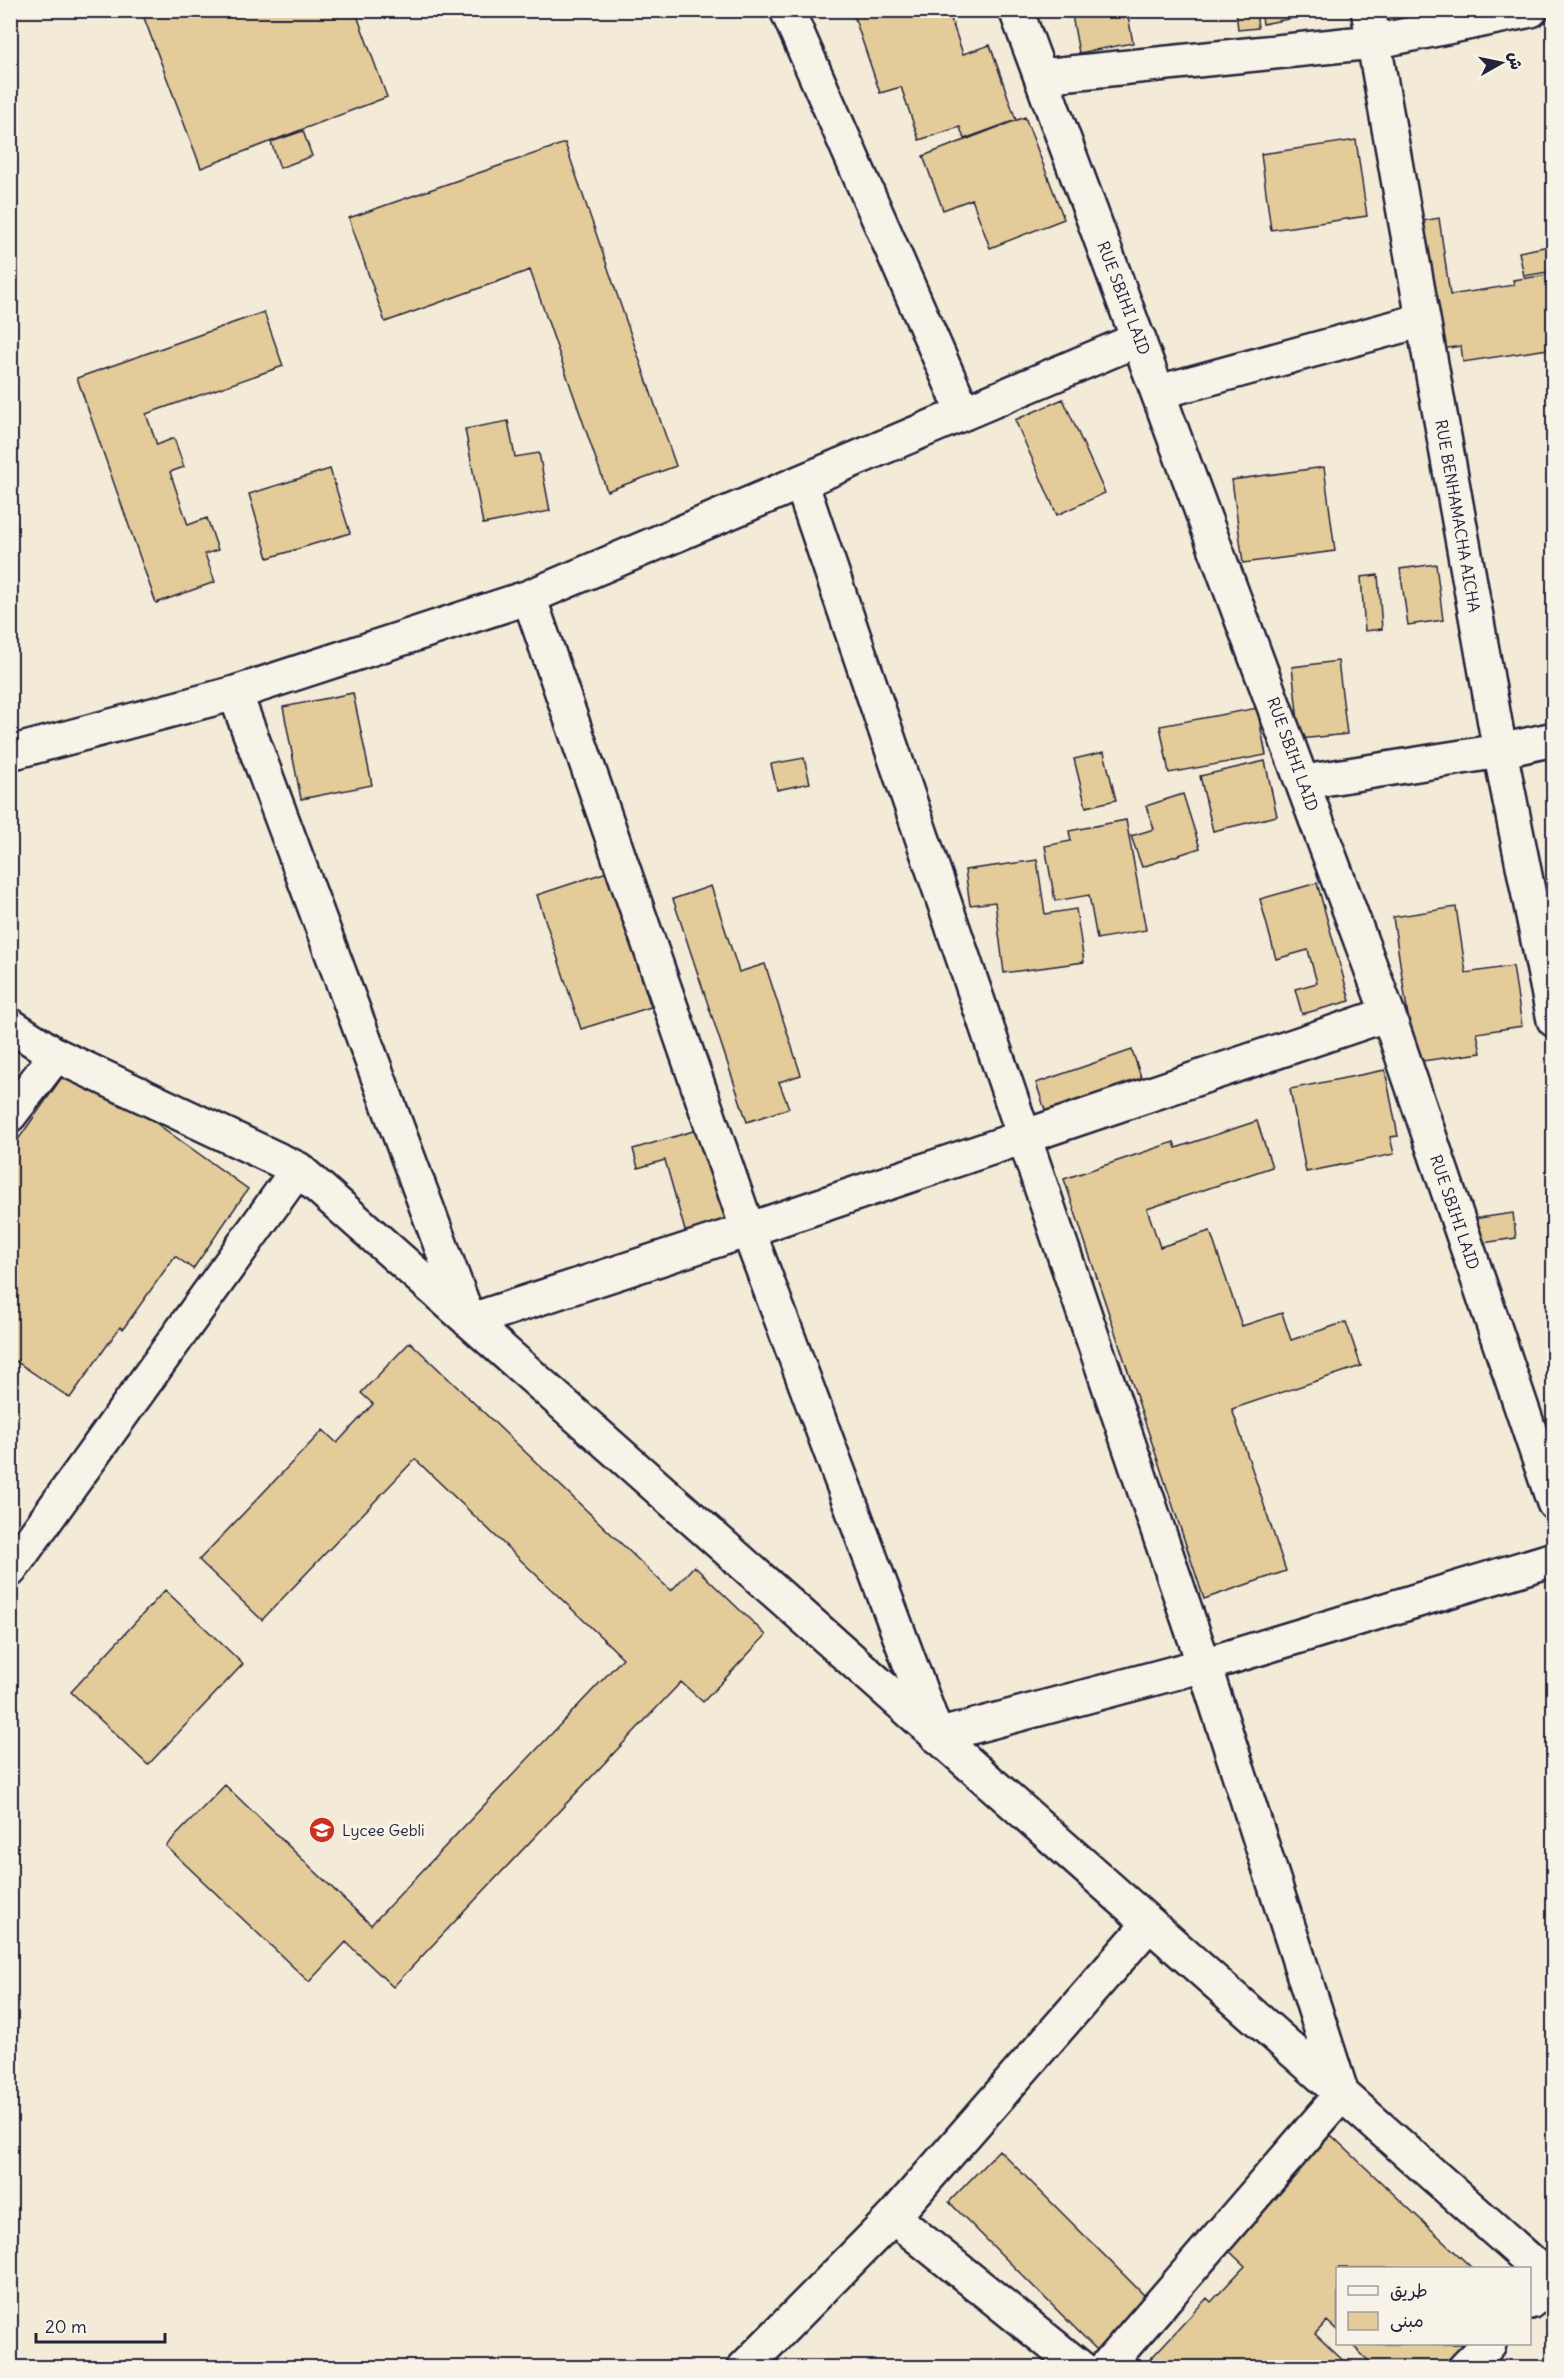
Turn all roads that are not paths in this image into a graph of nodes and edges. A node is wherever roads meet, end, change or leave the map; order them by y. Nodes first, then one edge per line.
1 (787, 10) edge
2 (1017, 10) edge
3 (1531, 10) edge
4 (1371, 26) edge
5 (1041, 76) junction
6 (1423, 320) junction
7 (1139, 339) junction
8 (1159, 392) junction
9 (964, 413) junction
10 (801, 482) junction
11 (529, 597) junction
12 (235, 693) junction
13 (1554, 739) edge
14 (1500, 751) junction
15 (10, 753) edge
16 (1304, 782) junction
17 (1388, 1014) junction
18 (1554, 1020) edge
19 (10, 1025) edge
20 (56, 1055) junction
21 (10, 1115) edge
22 (1024, 1137) junction
23 (298, 1169) junction
24 (748, 1230) junction
25 (469, 1321) junction
26 (1554, 1503) edge
27 (1554, 1560) edge
28 (10, 1570) edge
29 (1204, 1665) junction
30 (936, 1736) junction
31 (1149, 1924) junction
32 (1342, 2094) junction
33 (893, 2217) junction
34 (1523, 2267) edge
35 (1531, 2275) edge
36 (1545, 2288) edge
37 (1487, 2345) edge
38 (744, 2367) edge
39 (1081, 2367) edge
40 (1105, 2367) edge
41 (1465, 2367) edge

1 - 9 street
2 - 5 street, RUE SBIHI LAID
3 - 4 street
4 - 5 street
4 - 6 street, RUE BENHAMACHA AICHA
5 - 7 street, RUE SBIHI LAID
6 - 8 street
6 - 14 street, RUE BENHAMACHA AICHA
7 - 8 street, RUE SBIHI LAID
7 - 9 street
8 - 16 street, RUE SBIHI LAID
9 - 10 street
10 - 11 street
10 - 22 street
11 - 12 street
11 - 24 street
12 - 15 street
12 - 25 street
13 - 14 street
14 - 16 street
14 - 18 street, RUE BENHAMACHA AICHA
16 - 17 street, RUE SBIHI LAID
17 - 22 street
17 - 26 street, RUE SBIHI LAID
19 - 20 street
20 - 21 street
20 - 23 street
22 - 24 street
22 - 29 street
23 - 25 street
23 - 28 street
24 - 25 street
24 - 30 street
25 - 30 street
27 - 29 street
29 - 30 street
29 - 32 street
30 - 31 street
31 - 32 street
31 - 33 street
32 - 34 street
32 - 40 street
33 - 38 street
33 - 39 street
35 - 36 street
37 - 41 street

